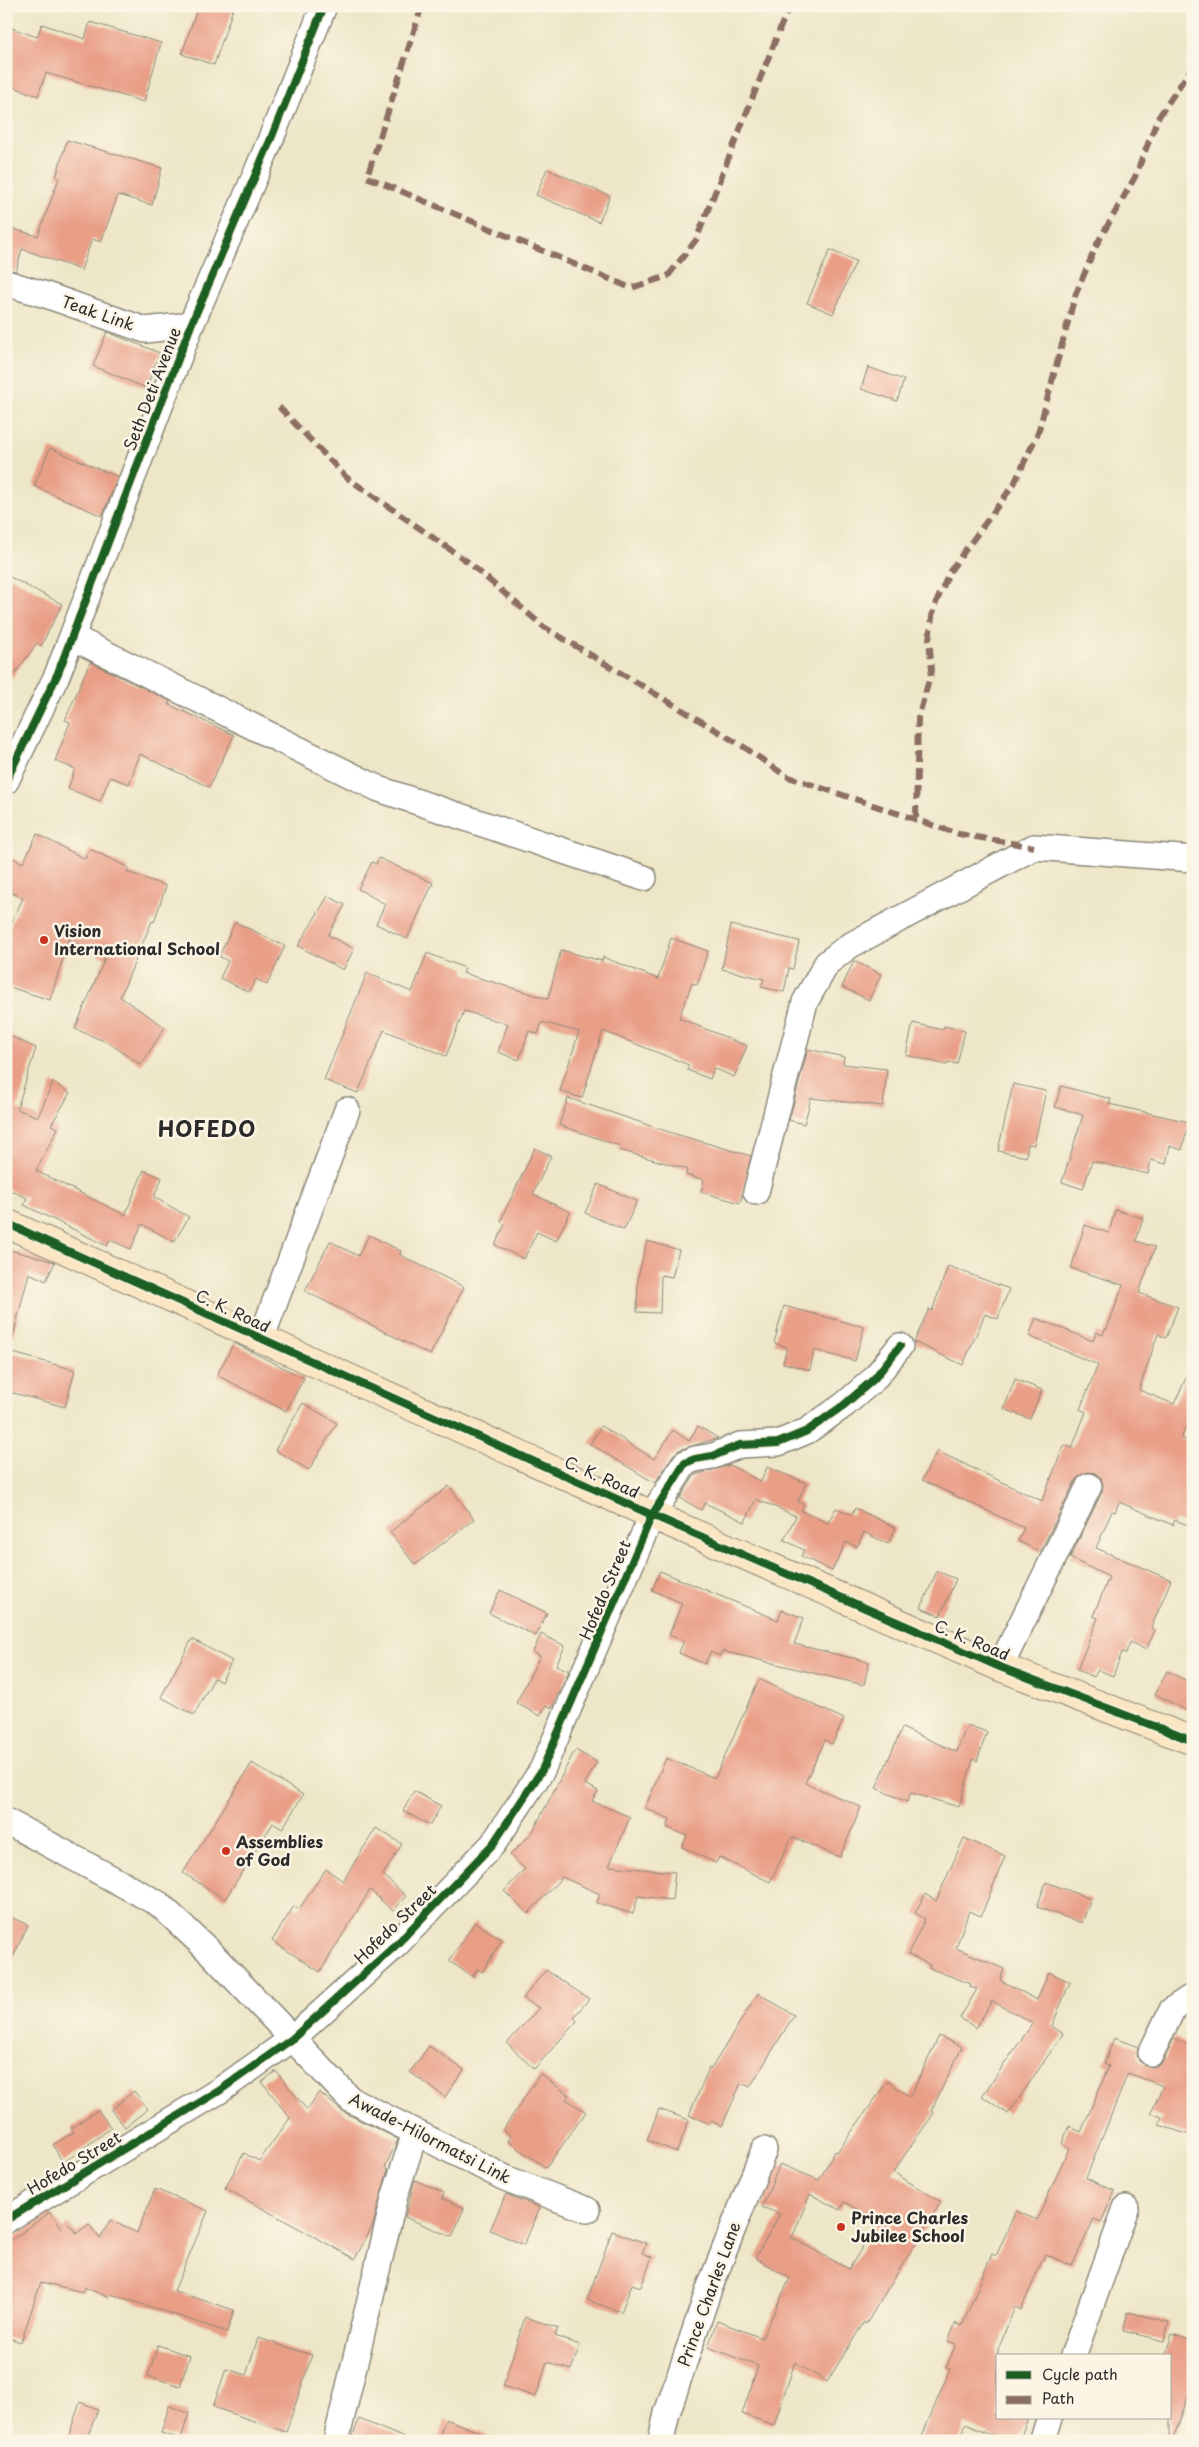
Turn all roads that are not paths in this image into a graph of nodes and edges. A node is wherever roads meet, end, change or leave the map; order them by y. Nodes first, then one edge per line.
1 (324, 6) edge
2 (6, 283) edge
3 (191, 325) junction
4 (72, 637) junction
5 (6, 781) edge
6 (1193, 858) edge
7 (644, 878) dead end
8 (347, 1110) dead end
9 (756, 1192) dead end
10 (6, 1223) edge
11 (261, 1339) junction
12 (900, 1346) dead end
13 (1089, 1486) dead end
14 (652, 1515) junction
15 (1000, 1667) junction
16 (1193, 1741) edge
17 (6, 1821) edge
18 (1193, 1998) edge
19 (292, 2039) junction
20 (1152, 2053) dead end
21 (418, 2134) junction
22 (764, 2150) dead end
23 (1126, 2208) dead end
24 (587, 2210) dead end
25 (6, 2220) edge
26 (1074, 2354) edge
27 (1049, 2420) edge
28 (336, 2441) edge
29 (661, 2441) edge
30 (1042, 2441) edge

1 - 3 street, Seth Deti Avenue
2 - 3 street, Teak Link
3 - 4 street, Seth Deti Avenue
4 - 5 street, Seth Deti Avenue
4 - 7 street
6 - 9 street
8 - 11 street
10 - 11 street, C. K. Road
11 - 14 street, C. K. Road
12 - 14 street, Hofedo Street
13 - 15 street
14 - 15 street, C. K. Road
14 - 19 street, Hofedo Street
15 - 16 street, C. K. Road
17 - 19 street, Awade-Hilormatsi Link
18 - 20 street
19 - 21 street, Awade-Hilormatsi Link
19 - 25 street, Hofedo Street
21 - 24 street, Awade-Hilormatsi Link
21 - 28 street
22 - 29 street, Prince Charles Lane
23 - 26 street
27 - 30 street

